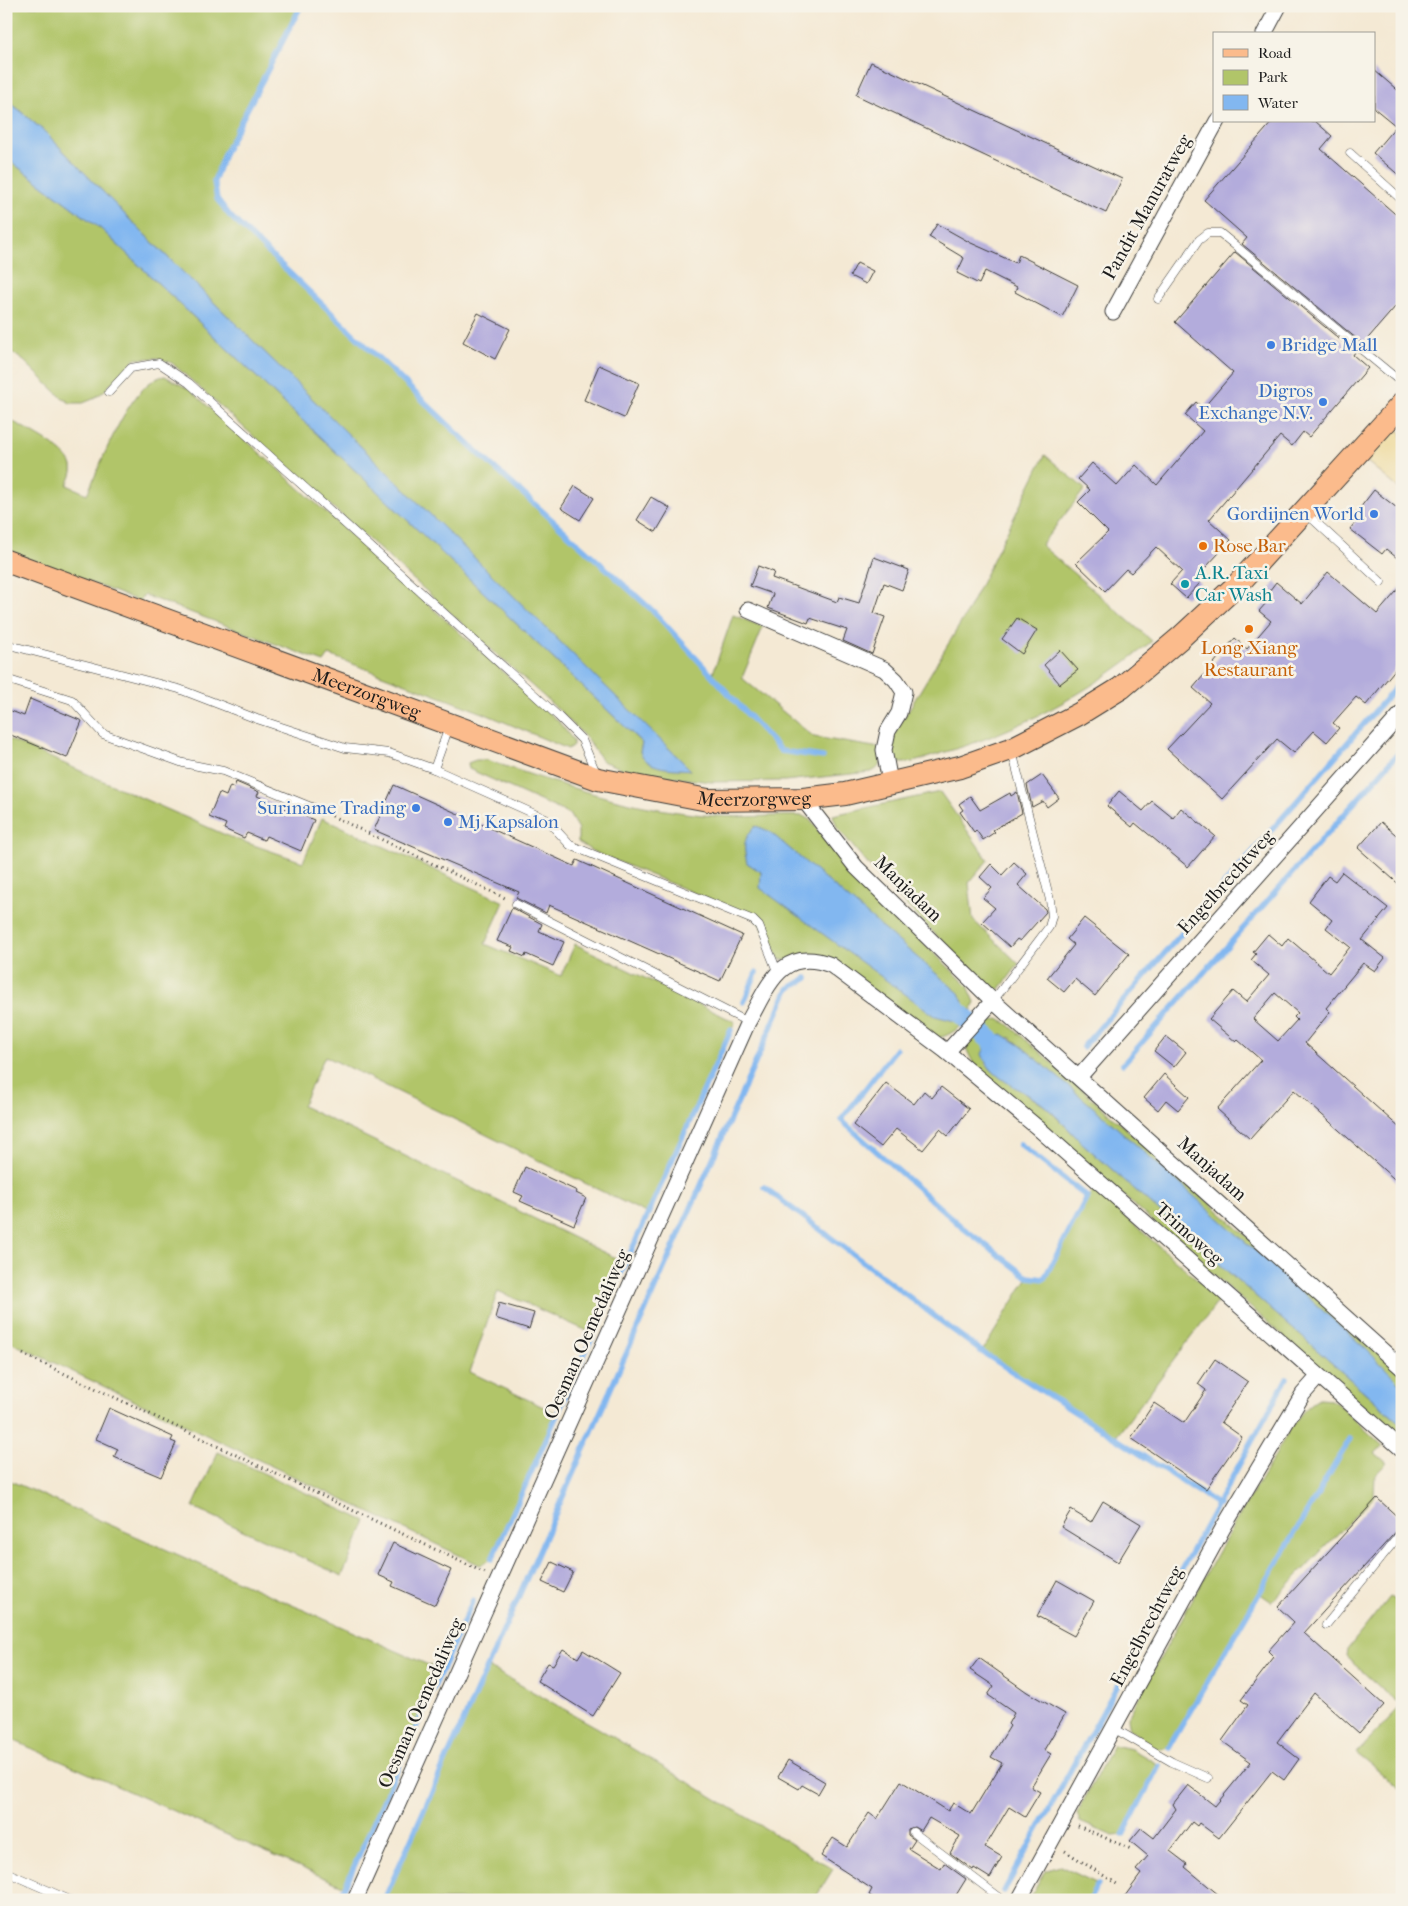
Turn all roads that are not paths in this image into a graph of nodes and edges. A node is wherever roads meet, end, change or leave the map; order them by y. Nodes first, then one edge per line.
1 (1279, 6) edge
2 (1265, 32) edge
3 (1216, 122) edge
4 (1350, 153) dead end
5 (1402, 200) edge
6 (1158, 299) dead end
7 (1113, 312) dead end
8 (1402, 383) edge
9 (109, 392) dead end
10 (1402, 404) edge
11 (1303, 511) junction
12 (6, 561) edge
13 (1381, 582) dead end
14 (748, 610) dead end
15 (6, 636) edge
16 (7, 646) edge
17 (6, 679) edge
18 (1402, 713) edge
19 (449, 726) junction
20 (1011, 749) junction
21 (434, 769) junction
22 (598, 779) junction
23 (890, 782) junction
24 (803, 799) junction
25 (321, 811) road end
26 (516, 904) road end
27 (777, 971) junction
28 (990, 1005) junction
29 (748, 1022) junction
30 (950, 1048) junction
31 (1079, 1077) junction
32 (1402, 1368) edge
33 (1318, 1377) junction
34 (1402, 1449) edge
35 (1402, 1532) edge
36 (1326, 1625) dead end
37 (1114, 1729) junction
38 (1208, 1778) dead end
39 (913, 1832) dead end
40 (6, 1872) edge
41 (70, 1900) edge
42 (355, 1900) edge
43 (1004, 1900) edge
44 (1019, 1900) edge

1 - 2 street
3 - 7 street, Pandit Manuratweg
4 - 5 lane
6 - 8 lane
9 - 22 lane
10 - 11 main road, Meerzorgweg
11 - 13 lane
11 - 20 main road, Meerzorgweg
12 - 19 main road, Meerzorgweg
14 - 23 street
15 - 16 lane
16 - 21 lane
17 - 25 lane
18 - 31 street, Engelbrechtweg
19 - 21 lane
19 - 22 main road, Meerzorgweg
20 - 23 main road, Meerzorgweg
20 - 28 lane
21 - 27 lane
22 - 24 main road, Meerzorgweg
23 - 24 main road, Meerzorgweg
24 - 28 street, Manjadam
26 - 29 lane
27 - 29 street, Oesman Oemedaliweg
27 - 30 street
28 - 30 street
28 - 31 street, Manjadam
29 - 42 street, Oesman Oemedaliweg
30 - 33 street, Trimoweg
31 - 32 street, Manjadam
33 - 34 street, Trimoweg
33 - 37 street, Engelbrechtweg
35 - 36 lane
37 - 38 lane
37 - 44 street, Engelbrechtweg
39 - 43 lane
40 - 41 lane

